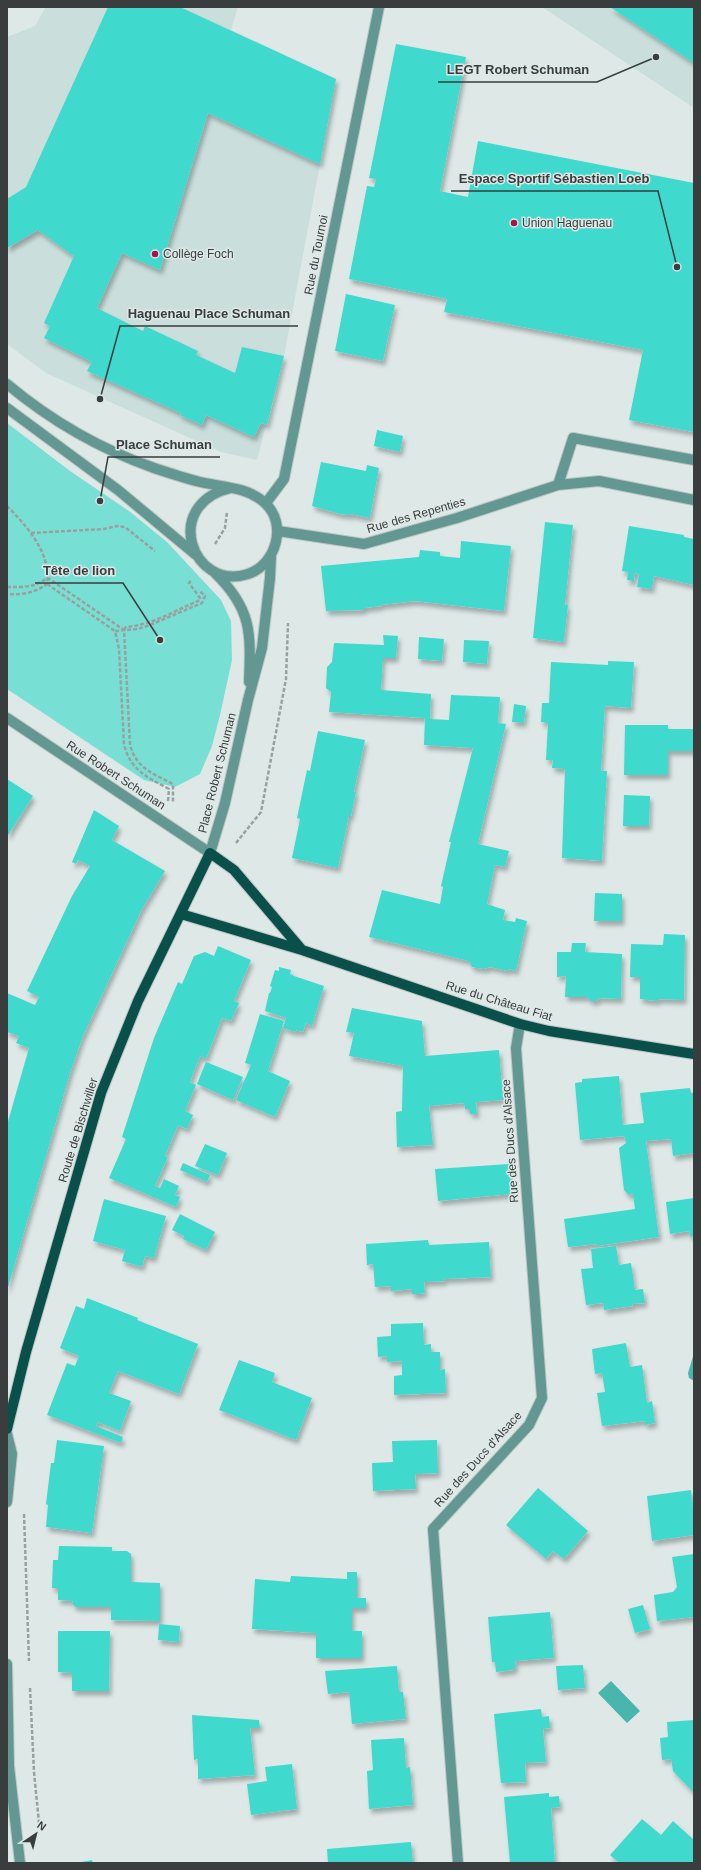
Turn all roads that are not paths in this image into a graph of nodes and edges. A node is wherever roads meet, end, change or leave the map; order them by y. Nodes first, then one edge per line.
1 (379, 7) edge
2 (7, 384) edge
3 (7, 408) edge
4 (694, 460) edge
5 (558, 485) junction
6 (231, 488) junction
7 (694, 500) edge
8 (266, 503) junction
9 (278, 531) junction
10 (196, 554) junction
11 (271, 557) junction
12 (210, 569) junction
13 (248, 700) junction
14 (7, 718) edge
15 (210, 853) junction
16 (181, 914) junction
17 (302, 950) junction
18 (520, 1024) junction
19 (694, 1054) edge
20 (7, 1429) edge
21 (7, 1434) edge
22 (7, 1502) edge
23 (7, 1664) edge
24 (8, 1766) edge
25 (20, 1863) edge
26 (458, 1863) edge

1 - 8 street, Rue du Tournoi
2 - 6 street
3 - 10 street, Place Robert Schuman
4 - 5 street
5 - 7 street, Rue des Repenties
5 - 9 street, Rue des Repenties
6 - 8 street
6 - 10 street, Place Robert Schuman
8 - 9 street
9 - 11 street, Place Robert Schuman
10 - 12 street, Place Robert Schuman
11 - 12 street, Place Robert Schuman
11 - 13 street, Place Robert Schuman
12 - 13 street, Place Robert Schuman
13 - 15 street, Place Robert Schuman
14 - 15 street, Rue Robert Schuman
15 - 16 main road, Route de Bischwiller
15 - 17 main road
16 - 17 main road, Rue du Château Fiat
16 - 20 main road, Route de Bischwiller
17 - 18 main road, Rue du Château Fiat
18 - 19 main road, Rue du Château Fiat
18 - 26 street, Rue des Ducs d'Alsace
21 - 22 street
23 - 24 street
24 - 25 street

